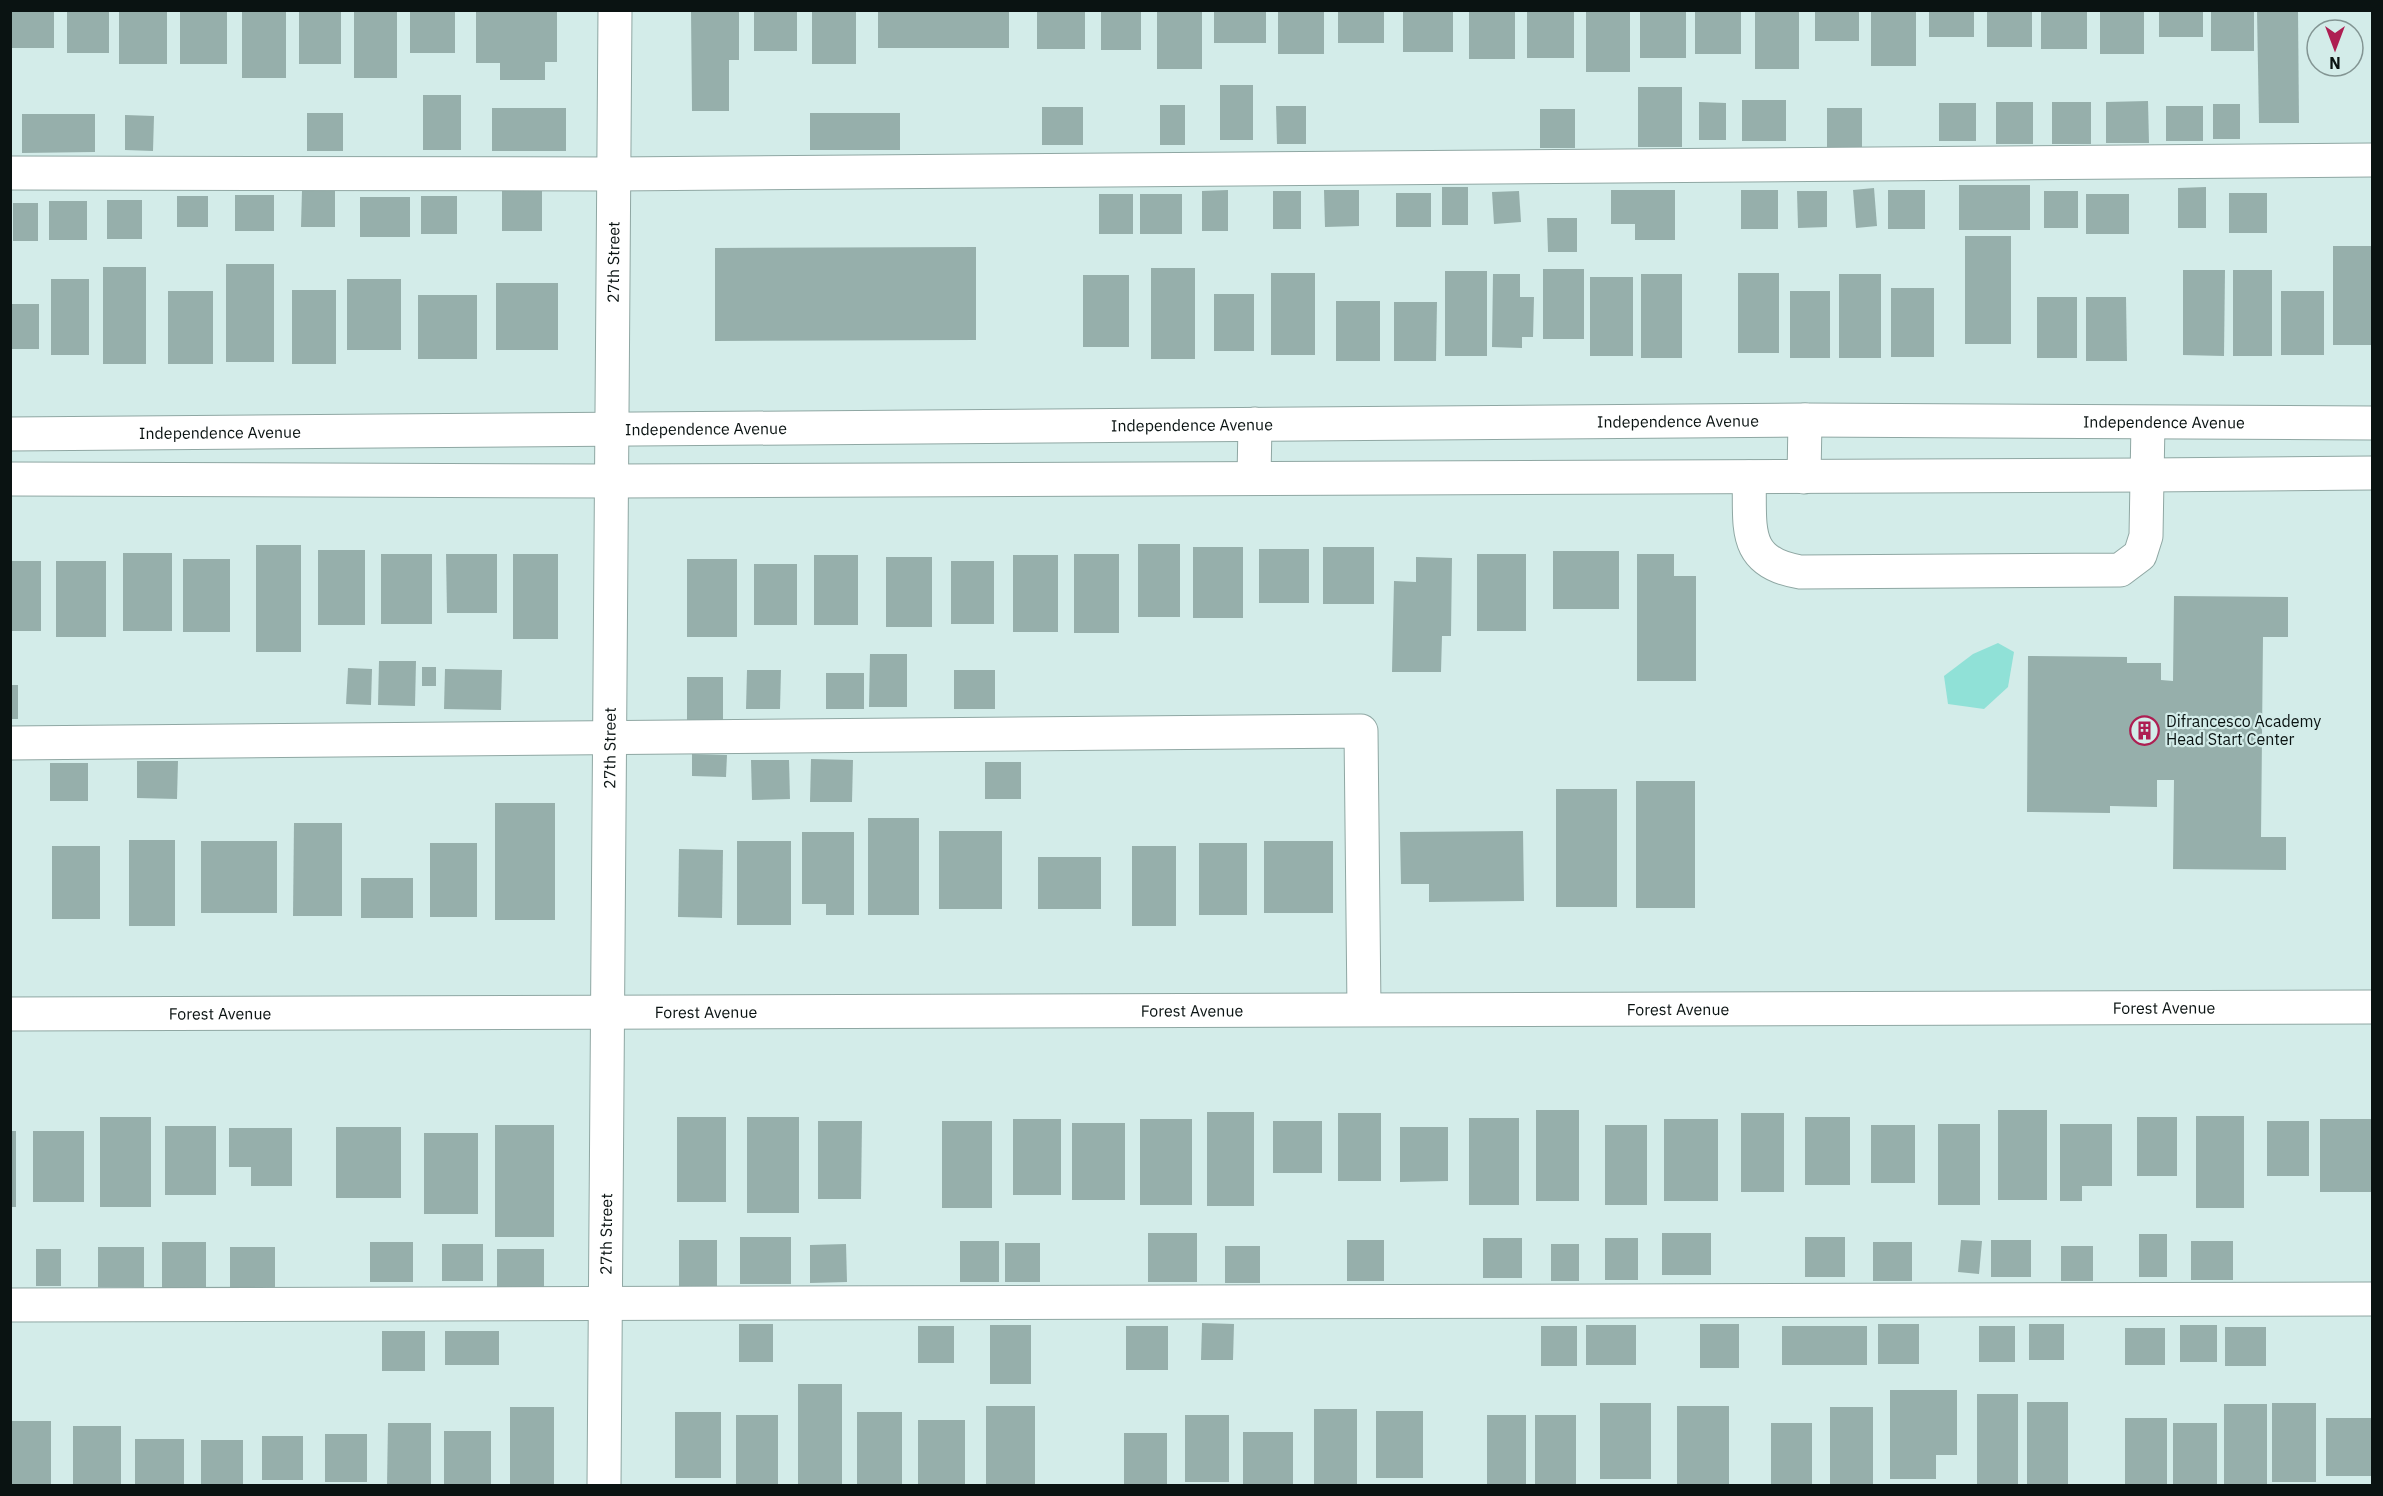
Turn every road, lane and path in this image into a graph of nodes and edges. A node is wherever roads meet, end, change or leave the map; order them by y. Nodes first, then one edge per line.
1 (615, 10) edge
2 (2373, 160) edge
3 (10, 173) edge
4 (614, 174) junction
5 (1805, 420) junction
6 (2148, 423) junction
7 (2373, 423) edge
8 (1255, 424) junction
9 (612, 428) junction
10 (10, 434) edge
11 (89, 434) junction
12 (2373, 473) edge
13 (2148, 475) junction
14 (1749, 477) junction
15 (1804, 477) junction
16 (1254, 478) junction
17 (10, 479) edge
18 (89, 479) junction
19 (612, 481) junction
20 (609, 738) junction
21 (10, 743) edge
22 (2373, 1007) edge
23 (1364, 1009) junction
24 (607, 1011) junction
25 (10, 1014) edge
26 (2373, 1299) edge
27 (605, 1302) junction
28 (10, 1305) edge
29 (604, 1485) edge

1 - 4 street, 27th Street
2 - 4 street
3 - 4 street
4 - 9 street, 27th Street
5 - 6 street, Independence Avenue
5 - 8 street, Independence Avenue
5 - 15 street
6 - 7 street, Independence Avenue
6 - 13 street
8 - 9 street, Independence Avenue
8 - 16 street
9 - 11 street, Independence Avenue
9 - 19 street, 27th Street
10 - 11 street, Independence Avenue
11 - 18 street
12 - 13 street
13 - 14 street
13 - 15 street
14 - 15 street
14 - 16 street
16 - 19 street
17 - 18 street
18 - 19 street
19 - 20 street, 27th Street
20 - 21 street
20 - 23 street
20 - 24 street, 27th Street
22 - 23 street, Forest Avenue
23 - 24 street, Forest Avenue
24 - 25 street, Forest Avenue
24 - 27 street, 27th Street
26 - 27 street
27 - 28 street
27 - 29 street, 27th Street

